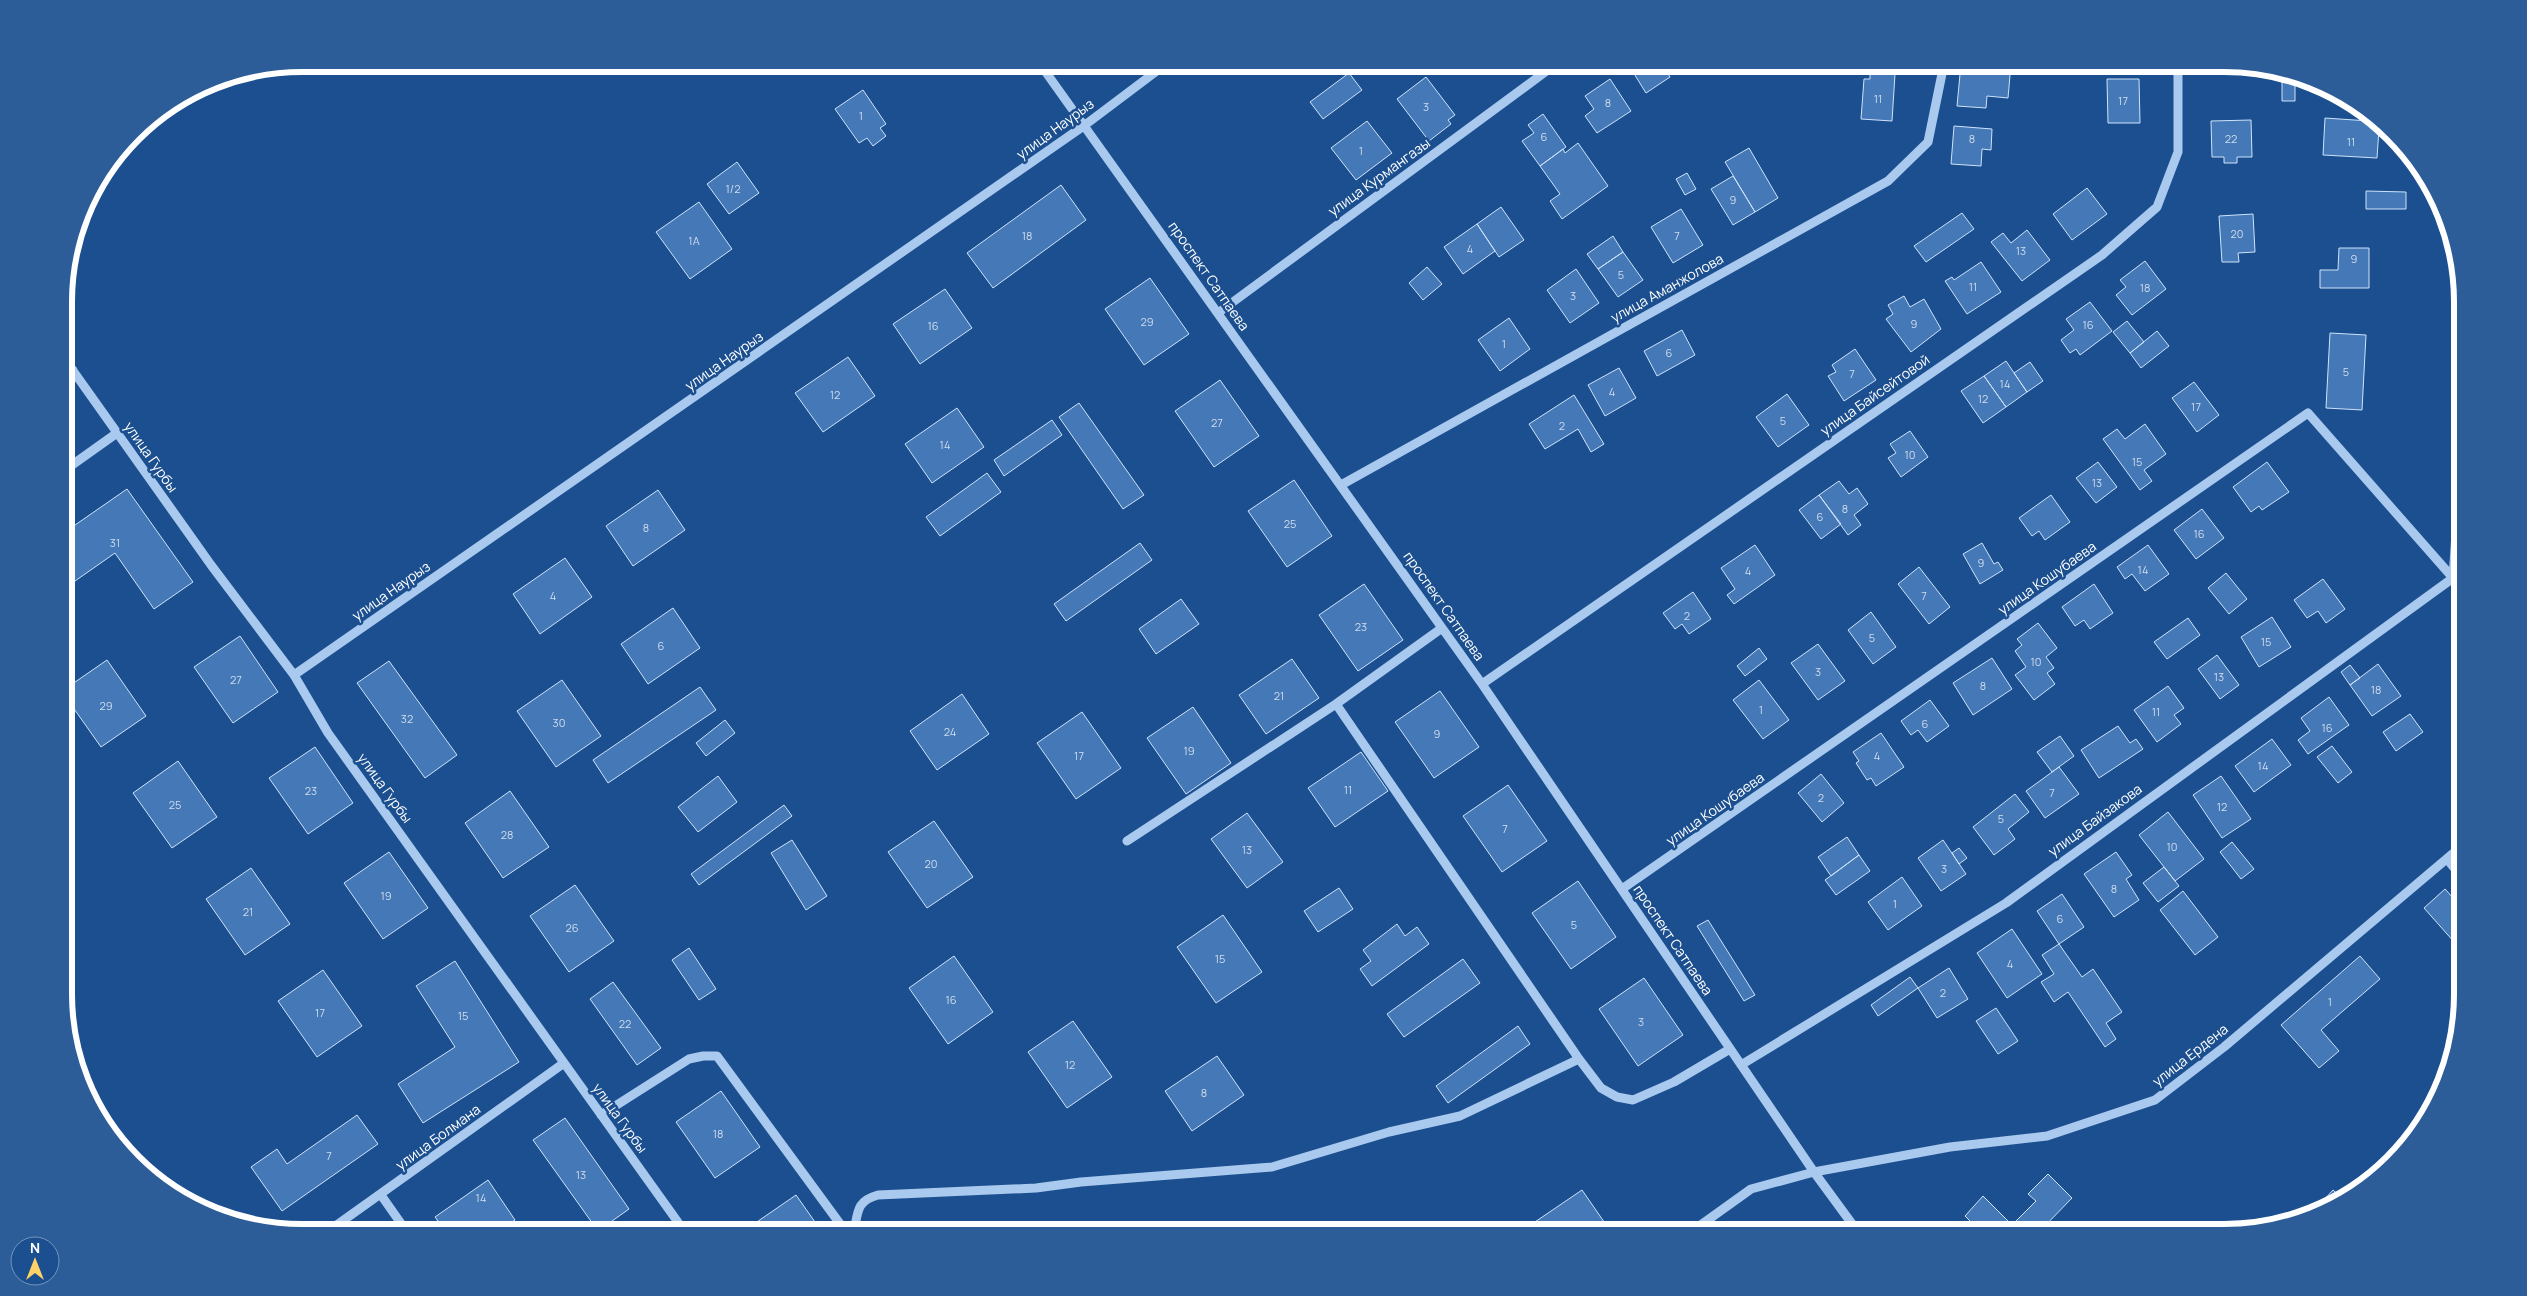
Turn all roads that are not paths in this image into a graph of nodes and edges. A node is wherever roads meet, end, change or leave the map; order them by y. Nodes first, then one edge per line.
1 (1046, 72) edge
2 (1155, 72) edge
3 (1545, 72) edge
4 (1942, 72) edge
5 (2178, 72) edge
6 (1085, 125) junction
7 (1218, 313) junction
8 (73, 370) edge
9 (117, 433) junction
10 (72, 465) edge
11 (1341, 485) junction
12 (2454, 573) edge
13 (2454, 580) edge
14 (1442, 628) junction
15 (294, 675) junction
16 (1482, 684) junction
17 (1336, 704) junction
18 (1127, 841) dead end
19 (2454, 853) edge
20 (2447, 859) junction
21 (2454, 868) edge
22 (1622, 890) junction
23 (1730, 1049) junction
24 (1578, 1059) junction
25 (564, 1062) junction
26 (1741, 1066) junction
27 (601, 1115) junction
28 (1814, 1172) junction
29 (380, 1195) junction
30 (339, 1224) edge
31 (401, 1224) edge
32 (679, 1224) edge
33 (840, 1224) edge
34 (856, 1224) edge
35 (1702, 1224) edge
36 (1852, 1224) edge

1 - 6 street, проспект Сатпаева
2 - 6 street, улица Наурыз
3 - 7 street, улица Курмангазы
4 - 11 street, улица Аманжолова
5 - 16 street, улица Байсейтовой
6 - 7 street, проспект Сатпаева
6 - 15 street, улица Наурыз
7 - 11 street, проспект Сатпаева
8 - 9 street, улица Гурбы
9 - 10 street
9 - 15 street, улица Гурбы
11 - 14 street, проспект Сатпаева
12 - 22 street, улица Кошубаева
13 - 26 street, улица Байзакова
14 - 16 street, проспект Сатпаева
14 - 17 street
15 - 25 street, улица Гурбы
16 - 22 street, проспект Сатпаева
17 - 18 street
17 - 24 street
19 - 20 street, улица Ердена
20 - 21 street
20 - 28 street, улица Ердена
22 - 23 street, проспект Сатпаева
23 - 24 street
23 - 26 street, проспект Сатпаева
24 - 34 street
25 - 27 street, улица Гурбы
25 - 29 street, улица Болмана
26 - 28 street, проспект Сатпаева
27 - 32 street, улица Гурбы
27 - 33 street
28 - 35 street, улица Ердена
28 - 36 street, проспект Сатпаева
29 - 30 street, улица Болмана
29 - 31 street

